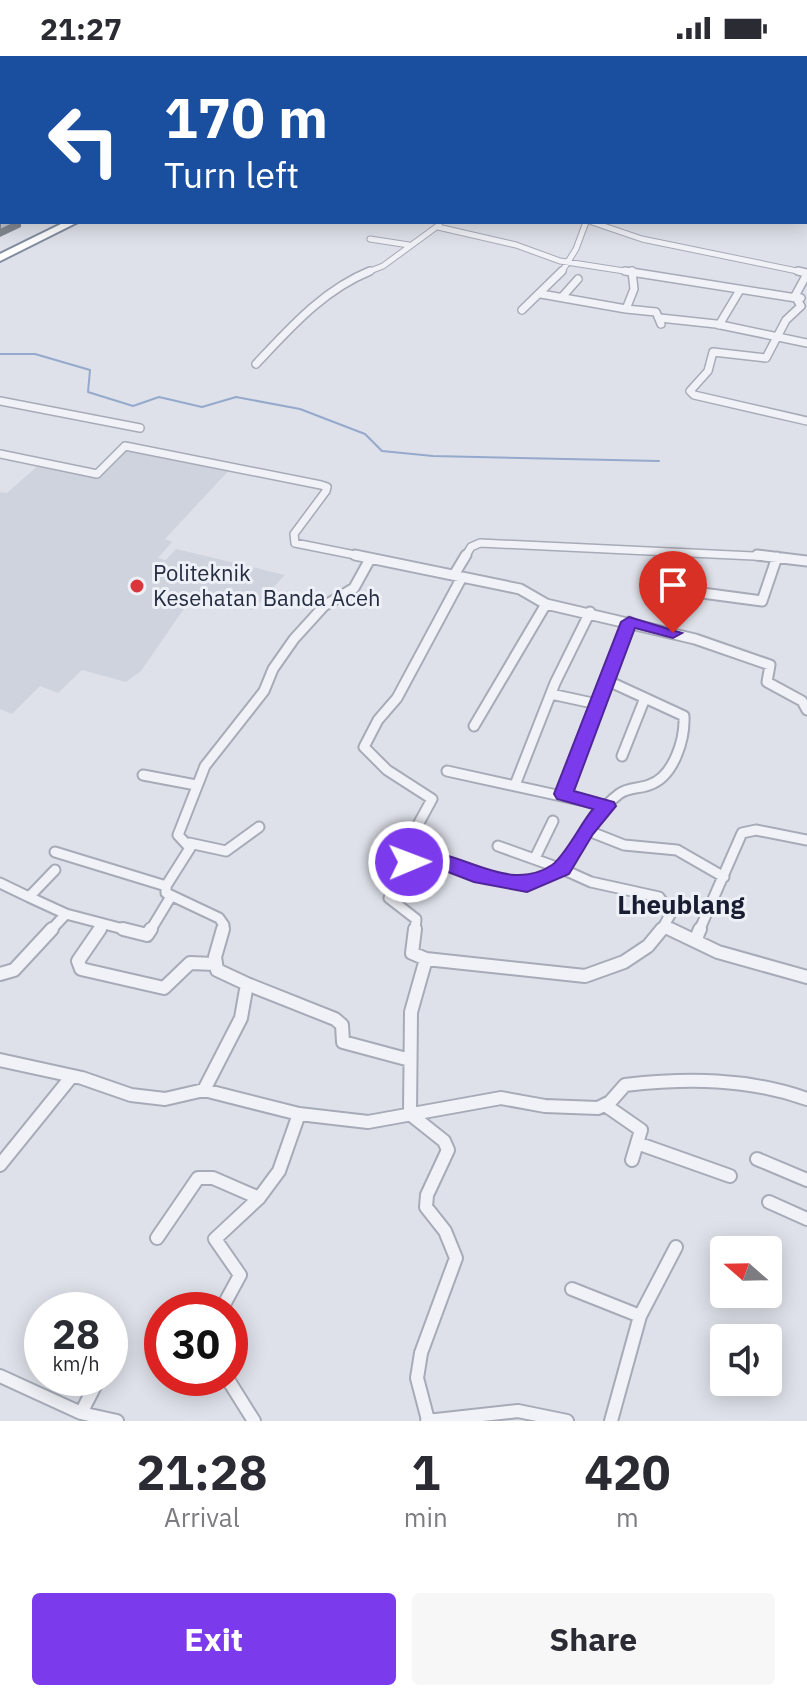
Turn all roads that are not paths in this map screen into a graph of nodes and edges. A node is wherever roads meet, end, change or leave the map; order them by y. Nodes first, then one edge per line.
1 (56, 224) edge
2 (69, 224) edge
3 (439, 224) edge
4 (586, 224) edge
5 (598, 224) edge
6 (370, 239) dead end
7 (409, 245) junction
8 (0, 251) edge
9 (0, 258) edge
10 (570, 263) junction
11 (632, 270) junction
12 (807, 274) edge
13 (578, 279) dead end
14 (740, 290) junction
15 (541, 294) junction
16 (562, 297) junction
17 (796, 298) junction
18 (807, 299) edge
19 (626, 309) junction
20 (522, 310) dead end
21 (719, 325) junction
22 (775, 337) junction
23 (807, 343) edge
24 (256, 364) dead end
25 (0, 401) edge
26 (807, 421) edge
27 (140, 428) dead end
28 (0, 454) edge
29 (777, 557) junction
30 (370, 559) junction
31 (807, 561) edge
32 (458, 576) junction
33 (650, 586) dead end
34 (546, 604) junction
35 (590, 612) junction
36 (629, 622) junction
37 (606, 680) junction
38 (551, 694) junction
39 (645, 698) junction
40 (597, 704) junction
41 (807, 710) edge
42 (474, 726) dead end
43 (622, 756) dead end
44 (447, 771) dead end
45 (143, 775) dead end
46 (196, 785) junction
47 (515, 785) junction
48 (563, 794) junction
49 (607, 806) junction
50 (553, 821) dead end
51 (259, 827) dead end
52 (586, 830) junction
53 (807, 840) edge
54 (189, 843) junction
55 (498, 846) dead end
56 (55, 852) dead end
57 (535, 858) junction
58 (408, 859) junction
59 (562, 869) junction
60 (55, 870) dead end
61 (724, 877) junction
62 (0, 883) edge
63 (166, 886) junction
64 (29, 897) junction
65 (170, 898) junction
66 (66, 914) junction
67 (103, 925) junction
68 (666, 927) junction
69 (695, 941) junction
70 (426, 959) junction
71 (215, 964) junction
72 (0, 974) edge
73 (807, 977) edge
74 (247, 984) junction
75 (0, 1060) edge
76 (410, 1060) junction
77 (72, 1076) junction
78 (204, 1090) junction
79 (807, 1099) edge
80 (605, 1105) junction
81 (299, 1114) junction
82 (410, 1114) junction
83 (637, 1143) junction
84 (757, 1159) dead end
85 (632, 1160) dead end
86 (0, 1165) edge
87 (730, 1176) dead end
88 (807, 1180) edge
89 (259, 1198) junction
90 (769, 1202) dead end
91 (807, 1219) edge
92 (157, 1238) dead end
93 (676, 1247) dead end
94 (572, 1289) dead end
95 (231, 1292) edge
96 (640, 1316) junction
97 (0, 1376) edge
98 (90, 1396) edge
99 (238, 1396) edge
100 (81, 1413) junction
101 (117, 1421) edge
102 (254, 1421) edge
103 (428, 1421) edge
104 (567, 1421) edge
105 (611, 1421) edge

1 - 8 highway
2 - 9 highway
3 - 7 street
3 - 10 street
4 - 10 street
5 - 12 street
6 - 7 street
7 - 24 street
10 - 11 street
10 - 15 street
11 - 14 street
11 - 19 street
12 - 17 street
13 - 16 street
14 - 17 street
14 - 21 street
15 - 16 street
15 - 20 street
16 - 19 street
17 - 18 street
17 - 22 street
19 - 21 street
21 - 22 street
22 - 23 street
22 - 26 street
25 - 27 street
28 - 30 street
29 - 31 street
29 - 32 street
29 - 33 street
30 - 32 street
30 - 46 street
32 - 34 street
32 - 58 street
34 - 35 street
34 - 42 street
35 - 36 street
35 - 38 street
36 - 37 street
36 - 41 street
37 - 39 street
37 - 40 street
38 - 40 street
38 - 47 street
39 - 43 street
39 - 49 street
40 - 48 street
44 - 47 street
45 - 46 street
46 - 54 street
47 - 48 street
48 - 49 street
49 - 52 street
50 - 57 street
51 - 54 street
52 - 59 street
52 - 61 street
53 - 61 street
54 - 63 street
55 - 57 street
56 - 63 street
57 - 59 street
58 - 59 street
58 - 70 street
59 - 68 street
60 - 64 street
61 - 69 street
62 - 64 street
63 - 65 street
64 - 66 street
65 - 67 street
65 - 71 street
66 - 67 street
66 - 72 street
67 - 71 street
68 - 69 street
68 - 70 street
69 - 73 street
70 - 76 street
71 - 74 street
74 - 76 street
74 - 78 street
75 - 77 street
76 - 82 street
77 - 78 street
77 - 86 street
78 - 81 street
79 - 80 street
80 - 82 street
80 - 83 street
81 - 82 street
81 - 89 street
82 - 103 street
83 - 85 street
83 - 87 street
84 - 88 street
89 - 92 street
89 - 95 street
90 - 91 street
93 - 96 street
94 - 96 street
96 - 105 street
97 - 100 street
98 - 100 street
99 - 102 street
100 - 101 street
103 - 104 street

